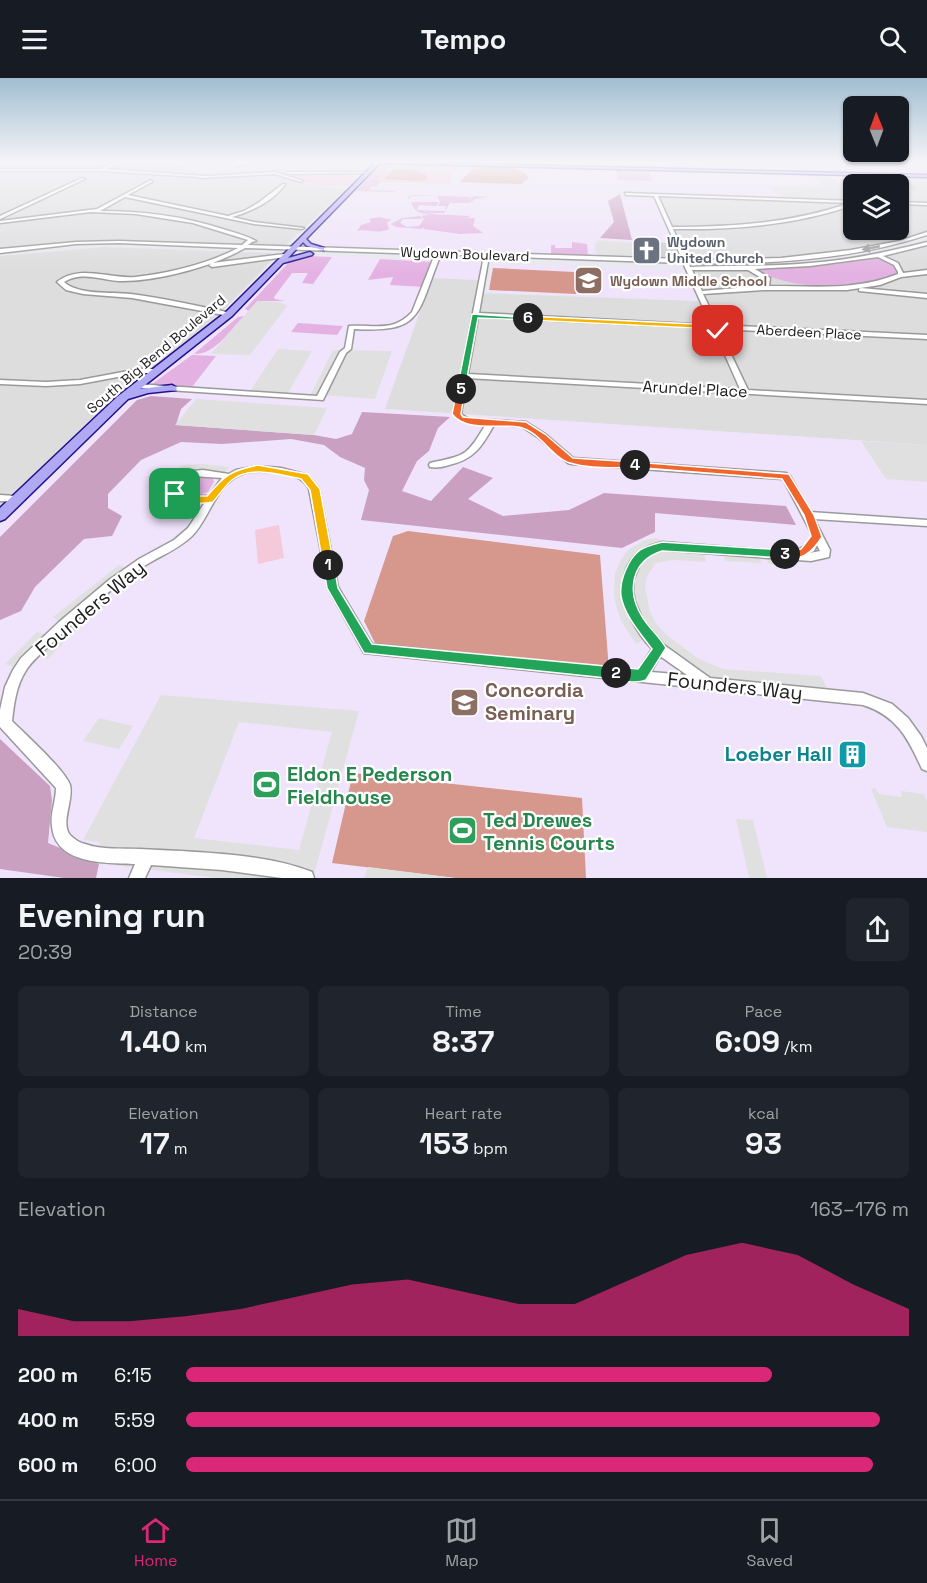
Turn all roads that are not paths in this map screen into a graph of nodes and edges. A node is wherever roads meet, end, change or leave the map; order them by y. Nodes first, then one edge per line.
1 (43, 198) edge
2 (122, 198) edge
3 (267, 198) edge
4 (342, 198) edge
5 (657, 198) edge
6 (750, 198) edge
7 (132, 199) joint
8 (120, 200) junction
9 (843, 202) edge
10 (909, 203) edge
11 (927, 204) edge
12 (843, 206) edge
13 (107, 210) junction
14 (244, 213) junction
15 (221, 216) junction
16 (0, 220) edge
17 (242, 220) junction
18 (302, 228) dead end
19 (671, 228) junction
20 (924, 238) edge
21 (303, 239) junction
22 (251, 240) junction
23 (268, 247) junction
24 (241, 248) junction
25 (322, 249) junction
26 (0, 253) edge
27 (310, 254) junction
28 (286, 255) junction
29 (878, 255) junction
30 (486, 258) junction
31 (436, 259) junction
32 (896, 264) junction
33 (688, 265) junction
34 (748, 268) junction
35 (180, 270) junction
36 (926, 272) edge
37 (900, 275) junction
38 (147, 277) junction
39 (124, 279) junction
40 (768, 279) junction
41 (880, 283) junction
42 (131, 286) junction
43 (798, 287) junction
44 (763, 288) junction
45 (847, 288) junction
46 (700, 293) junction
47 (898, 293) junction
48 (109, 294) junction
49 (132, 296) junction
50 (927, 296) edge
51 (229, 314) junction
52 (475, 315) junction
53 (716, 327) junction
54 (927, 337) edge
55 (166, 364) junction
56 (156, 371) junction
57 (463, 376) junction
58 (0, 382) edge
59 (137, 386) junction
60 (172, 388) junction
61 (745, 392) junction
62 (121, 399) junction
63 (927, 402) edge
64 (492, 422) junction
65 (433, 465) dead end
66 (229, 477) junction
67 (0, 498) edge
68 (210, 499) junction
69 (16, 500) junction
70 (809, 515) junction
71 (0, 516) edge
72 (927, 523) edge
73 (817, 537) junction
74 (798, 555) junction
75 (659, 648) junction
76 (641, 676) junction
77 (708, 683) junction
78 (927, 764) edge
79 (146, 857) junction
80 (137, 878) edge
81 (306, 878) edge

1 - 16 street
2 - 8 street
3 - 14 street
4 - 21 main road, South Big Bend Boulevard
5 - 19 street
6 - 9 street
7 - 8 street
7 - 15 street
8 - 13 street
10 - 11 street
12 - 19 street
13 - 16 street
13 - 22 street
14 - 15 street
14 - 17 street
15 - 17 street
17 - 18 street
19 - 33 street
20 - 29 street, Wydown Boulevard
20 -> 33 street, Wydown Boulevard
21 - 25 main road
21 - 28 main road, South Big Bend Boulevard
22 - 23 street
22 - 24 street
23 - 24 street, Wydown Boulevard
23 - 28 street, Wydown Boulevard
24 - 26 street, Wydown Boulevard
24 - 28 street, Wydown Boulevard
24 - 35 street
25 - 28 street, Wydown Boulevard
25 - 30 street, Wydown Boulevard
27 - 28 main road
27 - 28 street, Wydown Boulevard
27 - 31 street, Wydown Boulevard
28 - 35 street
28 - 51 main road, South Big Bend Boulevard
29 - 32 street
29 - 34 street, Wydown Boulevard
30 - 31 street, Wydown Boulevard
30 - 33 street, Wydown Boulevard
30 - 52 street
31 - 60 street
32 - 36 street
32 - 37 street
33 - 34 street, Wydown Boulevard
33 - 46 street
34 - 40 street
35 - 38 street
36 - 37 street
37 - 41 street
38 - 39 street
38 - 42 street
39 - 42 street
39 - 48 street
40 - 43 street
40 - 44 street
41 - 45 street
41 - 47 street
42 - 48 street
42 - 49 street
43 - 44 street
43 - 45 street
44 - 46 street
45 - 47 street
46 - 53 street
47 - 50 street
48 - 49 street
49 - 51 street
51 - 55 main road, South Big Bend Boulevard
52 - 53 street, Aberdeen Place
52 - 57 street
53 - 54 street, Aberdeen Place
53 - 61 street
55 - 56 main road, South Big Bend Boulevard
55 - 60 main road
56 - 58 street
56 - 59 main road, South Big Bend Boulevard
57 - 61 street, Arundel Place
57 - 64 street
59 - 60 street
59 - 62 main road, South Big Bend Boulevard
60 - 62 main road
61 - 63 street, Arundel Place
62 - 69 main road, South Big Bend Boulevard
64 - 65 street
64 - 70 street
66 - 68 street, Founders Way
66 - 68 street
66 - 76 street, Founders Way
67 - 69 street
68 - 79 street, Founders Way
69 - 71 main road, South Big Bend Boulevard
70 - 72 street
70 - 73 street
73 - 74 street
73 - 74 street
74 - 75 street
75 - 76 street
75 - 77 street
76 - 77 street, Founders Way
77 - 78 street, Founders Way
79 - 80 street
79 - 81 street

